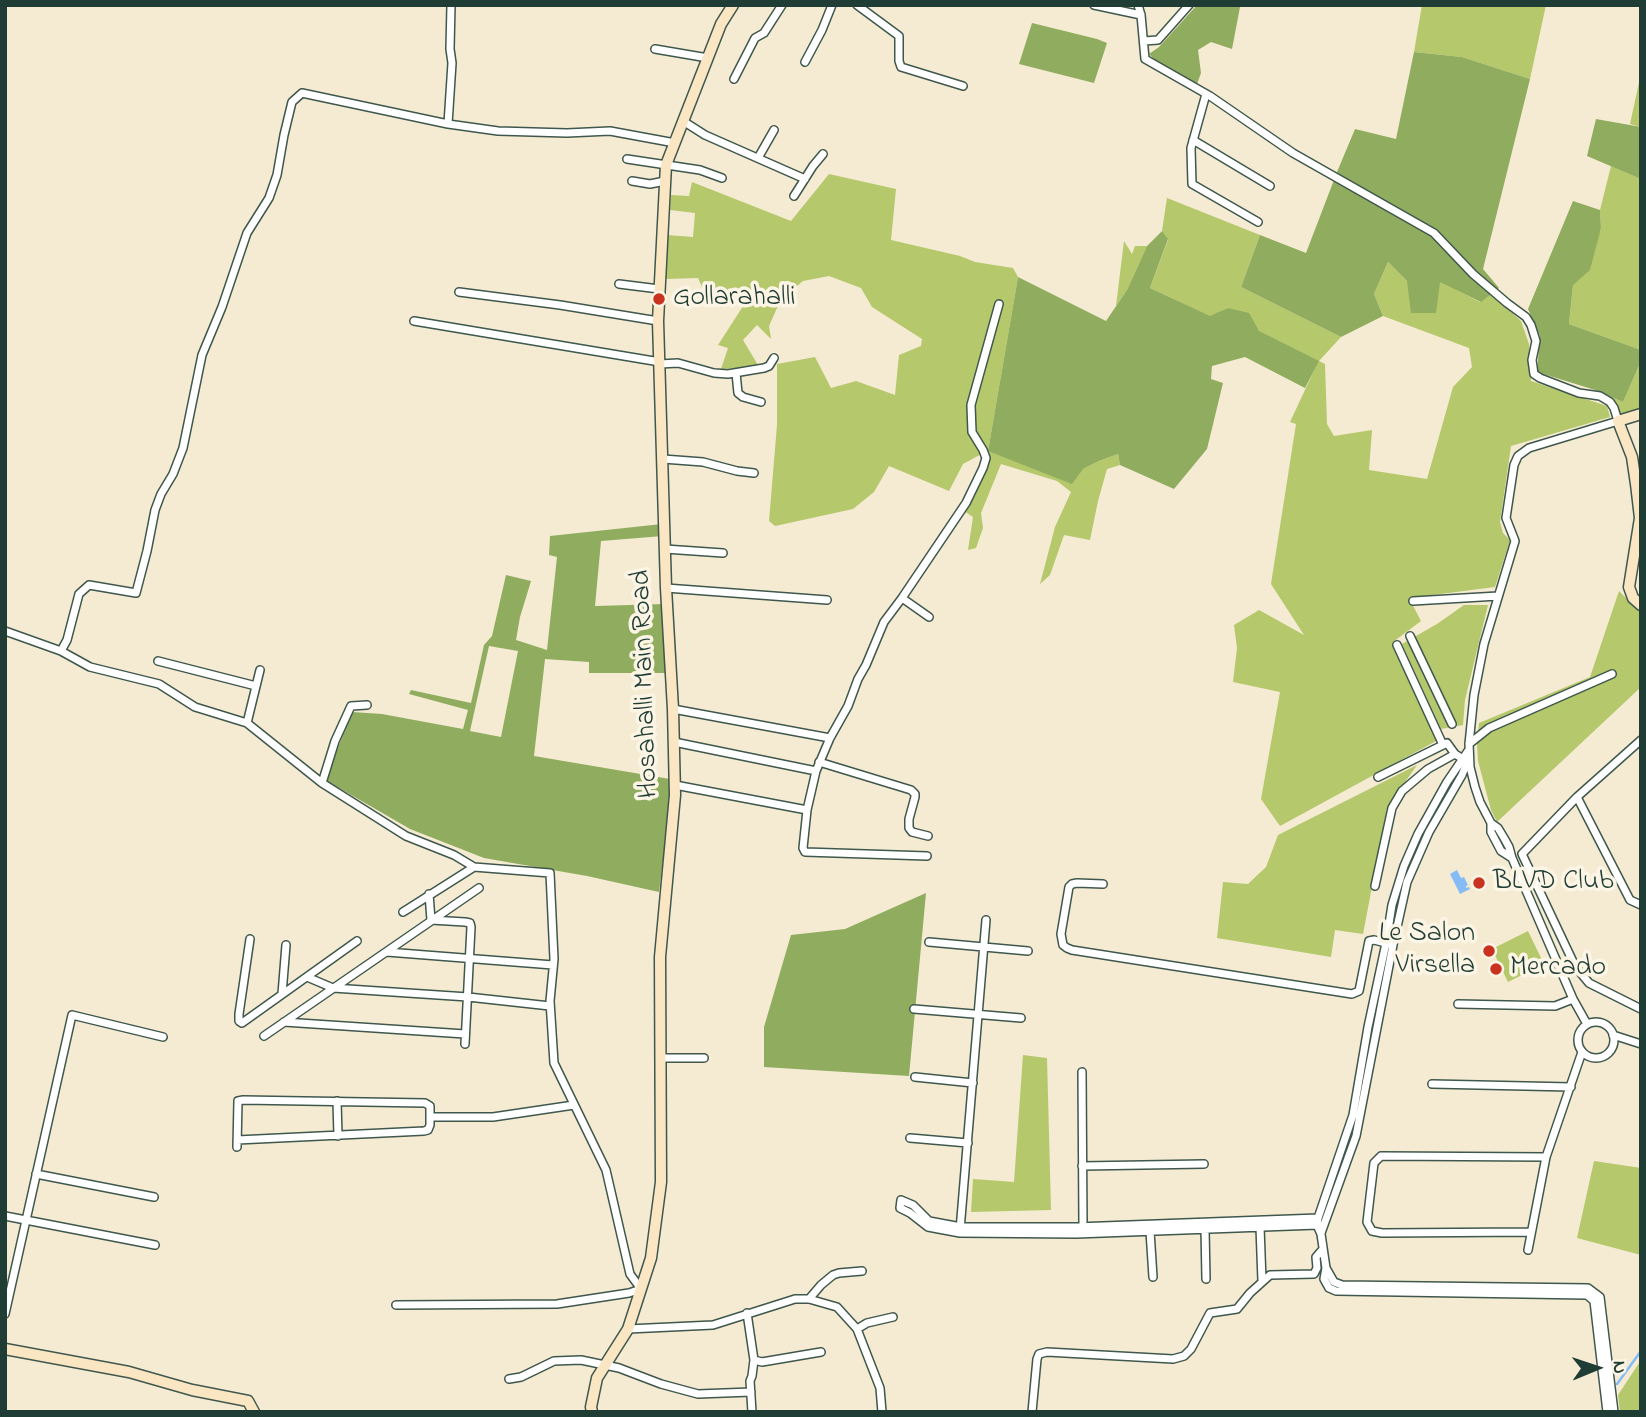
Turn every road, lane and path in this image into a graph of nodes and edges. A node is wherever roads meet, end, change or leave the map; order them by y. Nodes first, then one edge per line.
1 (451, 5) edge
2 (733, 5) edge
3 (782, 5) edge
4 (832, 5) edge
5 (857, 5) edge
6 (1094, 5) edge
7 (1138, 5) edge
8 (1189, 5) edge
9 (1140, 15) junction
10 (1144, 41) junction
11 (655, 49) dead end
12 (708, 58) junction
13 (805, 62) dead end
14 (734, 79) dead end
15 (963, 86) dead end
16 (1206, 94) junction
17 (683, 121) junction
18 (448, 124) junction
19 (775, 130) dead end
20 (1193, 140) junction
21 (674, 143) junction
22 (823, 154) dead end
23 (758, 158) junction
24 (627, 159) dead end
25 (666, 165) junction
26 (722, 178) dead end
27 (805, 179) junction
28 (632, 181) dead end
29 (666, 181) junction
30 (1270, 186) dead end
31 (794, 196) dead end
32 (1258, 222) dead end
33 (619, 284) dead end
34 (659, 289) junction
35 (459, 292) dead end
36 (999, 304) dead end
37 (414, 321) dead end
38 (659, 321) junction
39 (774, 358) dead end
40 (660, 363) junction
41 (736, 373) junction
42 (761, 402) dead end
43 (1641, 414) edge
44 (1618, 421) junction
45 (663, 460) junction
46 (754, 473) dead end
47 (665, 549) junction
48 (723, 553) dead end
49 (666, 588) junction
50 (1498, 596) junction
51 (902, 598) junction
52 (827, 600) dead end
53 (1413, 601) dead end
54 (1641, 605) edge
55 (929, 617) dead end
56 (5, 631) edge
57 (1410, 636) dead end
58 (1397, 645) dead end
59 (61, 651) junction
60 (158, 661) dead end
61 (260, 670) dead end
62 (1612, 674) dead end
63 (257, 685) junction
64 (367, 705) dead end
65 (673, 709) junction
66 (247, 723) junction
67 (1452, 724) dead end
68 (830, 738) junction
69 (1641, 740) edge
70 (674, 742) junction
71 (1443, 745) junction
72 (1468, 752) junction
73 (1455, 754) junction
74 (819, 762) junction
75 (816, 771) junction
76 (1378, 777) dead end
77 (321, 782) junction
78 (675, 785) junction
79 (1577, 797) junction
80 (807, 810) junction
81 (928, 835) dead end
82 (927, 856) dead end
83 (474, 867) junction
84 (1102, 884) dead end
85 (1375, 886) dead end
86 (479, 888) dead end
87 (429, 894) junction
88 (1641, 905) edge
89 (403, 912) dead end
90 (432, 920) junction
91 (986, 920) dead end
92 (250, 939) dead end
93 (357, 941) dead end
94 (929, 942) dead end
95 (1389, 944) junction
96 (286, 945) dead end
97 (984, 947) junction
98 (1028, 951) dead end
99 (385, 952) junction
100 (470, 959) junction
101 (553, 965) junction
102 (307, 977) junction
103 (333, 988) junction
104 (282, 994) junction
105 (468, 996) junction
106 (1573, 999) junction
107 (1458, 1004) dead end
108 (550, 1006) junction
109 (914, 1009) dead end
110 (1641, 1009) edge
111 (978, 1014) junction
112 (1021, 1018) dead end
113 (284, 1022) junction
114 (1587, 1024) junction
115 (465, 1034) junction
116 (1613, 1035) junction
117 (264, 1036) dead end
118 (163, 1037) dead end
119 (465, 1044) dead end
120 (1641, 1044) edge
121 (1582, 1052) junction
122 (661, 1058) junction
123 (704, 1058) dead end
124 (1082, 1072) dead end
125 (915, 1077) dead end
126 (973, 1083) junction
127 (1432, 1084) dead end
128 (1571, 1087) junction
129 (337, 1101) junction
130 (574, 1105) junction
131 (430, 1117) junction
132 (338, 1136) junction
133 (911, 1138) dead end
134 (968, 1143) junction
135 (1546, 1157) junction
136 (1205, 1164) dead end
137 (1082, 1166) junction
138 (36, 1174) junction
139 (154, 1197) dead end
140 (900, 1204) dead end
141 (5, 1216) edge
142 (26, 1220) junction
143 (1318, 1222) junction
144 (1083, 1227) junction
145 (1260, 1227) junction
146 (1205, 1229) junction
147 (960, 1230) junction
148 (1150, 1231) junction
149 (1531, 1232) junction
150 (1321, 1234) junction
151 (155, 1245) dead end
152 (1323, 1249) junction
153 (1528, 1250) dead end
154 (1326, 1268) junction
155 (862, 1271) dead end
156 (1153, 1277) dead end
157 (1206, 1279) dead end
158 (1262, 1281) junction
159 (641, 1289) junction
160 (810, 1299) junction
161 (396, 1306) dead end
162 (747, 1313) junction
163 (5, 1314) edge
164 (893, 1317) dead end
165 (628, 1329) junction
166 (857, 1329) junction
167 (5, 1349) edge
168 (821, 1352) dead end
169 (754, 1360) junction
170 (606, 1365) junction
171 (509, 1379) dead end
172 (751, 1392) junction
173 (254, 1412) edge
174 (592, 1412) edge
175 (752, 1412) edge
176 (882, 1412) edge
177 (1032, 1412) edge
178 (1607, 1412) edge
179 (1614, 1412) edge

1 - 18 street
2 - 12 street, Hosahalli Main Road
3 - 14 street
4 - 13 street
5 - 15 street
6 - 9 street
7 - 9 street
8 - 10 street
9 - 10 street
10 - 16 street
11 - 12 street
12 - 17 street, Hosahalli Main Road
16 - 20 street
16 - 44 street
17 - 21 street, Hosahalli Main Road
17 - 23 street
18 - 21 street
18 - 59 street
19 - 23 street
20 - 30 street
20 - 32 street
21 - 25 street, Hosahalli Main Road
22 - 27 street
23 - 27 street
24 - 25 street
25 - 26 street
25 - 29 street, Hosahalli Main Road
27 - 31 street
28 - 29 street
29 - 34 street, Hosahalli Main Road
33 - 34 street
34 - 38 street, Hosahalli Main Road
35 - 38 street
36 - 51 street
37 - 40 street
38 - 40 street, Hosahalli Main Road
39 - 41 street
40 - 41 street
40 - 45 street, Hosahalli Main Road
41 - 42 street
43 - 44 street
44 - 50 street
44 - 54 street
45 - 46 street
45 - 47 street, Hosahalli Main Road
47 - 48 street
47 - 49 street, Hosahalli Main Road
49 - 52 street
49 - 65 street, Hosahalli Main Road
50 - 53 street
50 - 72 street
51 - 55 street
51 - 68 street
56 - 59 street
57 - 67 street
58 - 71 street
59 - 66 street
60 - 63 street
61 - 63 street
62 - 72 street
63 - 66 street
64 - 77 street
65 - 68 street
65 - 70 street, Hosahalli Main Road
66 - 77 street
68 - 74 street
69 - 79 street
70 - 75 street
70 - 78 street, Hosahalli Main Road
71 - 73 street
71 - 76 street
72 - 73 street
72 - 95 street
72 - 106 street
73 - 85 street
74 - 75 street
74 - 81 street
75 - 80 street
77 - 83 street
78 - 80 street
78 - 122 street, Hosahalli Main Road
79 - 88 street
79 - 110 street
80 - 82 street
83 - 87 street
83 - 101 street
84 - 95 street
86 - 90 street
87 - 89 street
87 - 90 street
90 - 99 street
90 - 100 street
91 - 97 street
92 - 104 street
93 - 102 street
94 - 97 street
95 - 143 street
95 - 150 street
96 - 104 street
97 - 98 street
97 - 111 street
99 - 100 street
99 - 103 street
100 - 101 street
100 - 105 street
101 - 108 street
102 - 103 street
102 - 104 street
103 - 105 street
103 - 113 street
105 - 108 street
105 - 115 street
106 - 107 street
106 - 114 street
108 - 130 street
109 - 111 street
111 - 112 street
111 - 126 street
113 - 115 street
113 - 117 street
114 - 116 street
114 - 121 street
115 - 119 street
116 - 120 street
116 - 121 street
118 - 138 street
121 - 128 street
122 - 123 street
122 - 159 street, Hosahalli Main Road
124 - 137 street
125 - 126 street
126 - 134 street
127 - 128 street
128 - 135 street
129 - 131 street
129 - 132 street
129 - 132 street
130 - 131 street
130 - 159 street
131 - 132 street
133 - 134 street
134 - 147 street
135 - 149 street
135 - 149 street
136 - 137 street
137 - 144 street
138 - 139 street
138 - 142 street
140 - 147 street
141 - 142 street
142 - 151 street
142 - 163 street
143 - 144 street
143 - 145 street
143 - 150 street
144 - 147 street
145 - 146 street
145 - 158 street
146 - 148 street
146 - 157 street
147 - 148 street
148 - 156 street
149 - 153 street
150 - 152 street
152 - 154 street
152 - 158 street
154 - 178 street
154 - 179 street
155 - 160 street
158 - 177 street
159 - 161 street
159 - 165 street, Hosahalli Main Road
160 - 162 street
160 - 166 street
162 - 165 street
162 - 169 street
164 - 166 street
165 - 170 street, Hosahalli Main Road
166 - 176 street
167 - 173 street
168 - 169 street
169 - 172 street
170 - 171 street
170 - 172 street
170 - 174 street, Hosahalli Main Road
172 - 175 street

